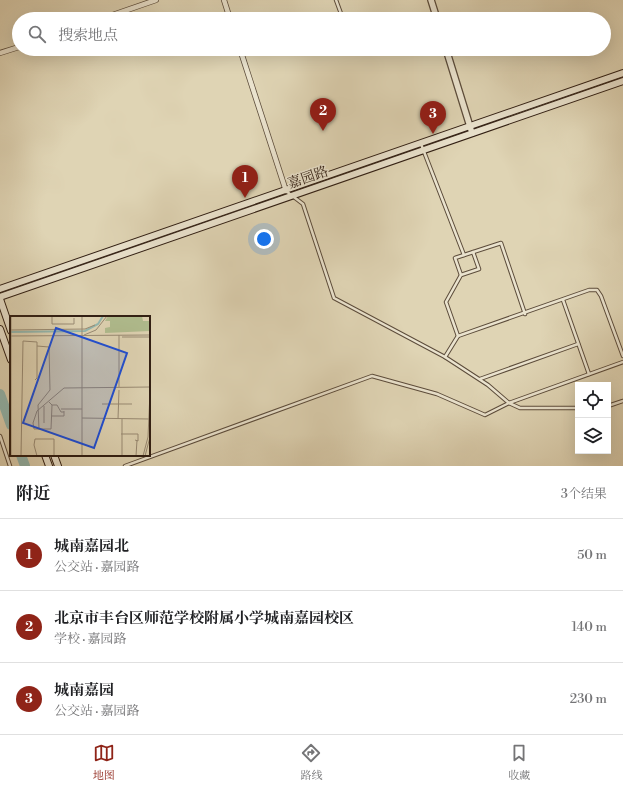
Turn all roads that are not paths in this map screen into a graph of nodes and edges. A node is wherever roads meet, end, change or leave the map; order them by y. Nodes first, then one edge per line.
1 (156, 0) edge
2 (224, 0) edge
3 (336, 0) edge
4 (431, 0) edge
5 (121, 12) edge
6 (228, 12) edge
7 (340, 12) edge
8 (435, 12) edge
9 (12, 49) edge
10 (0, 53) edge
11 (242, 56) edge
12 (448, 56) edge
13 (623, 73) edge
14 (623, 80) edge
15 (469, 126) junction
16 (472, 133) junction
17 (420, 143) junction
18 (423, 150) junction
19 (286, 191) junction
20 (293, 196) junction
21 (473, 252) junction
22 (464, 255) junction
23 (461, 275) junction
24 (0, 289) edge
25 (0, 298) edge
26 (563, 300) junction
27 (525, 314) junction
28 (10, 328) edge
29 (0, 329) edge
30 (458, 336) junction
31 (578, 344) junction
32 (623, 356) edge
33 (10, 357) edge
34 (445, 357) junction
35 (623, 362) edge
36 (589, 374) junction
37 (479, 379) junction
38 (623, 401) edge
39 (509, 403) junction
40 (611, 405) edge
41 (575, 408) edge
42 (0, 436) edge
43 (45, 456) edge
44 (54, 456) edge
45 (10, 466) edge
46 (49, 466) edge
47 (58, 466) edge
48 (125, 466) edge

1 - 5 street
2 - 6 street
3 - 7 lane
4 - 8 street
9 - 10 street
11 - 19 street
12 - 15 street
13 - 15 main road, 嘉园路
14 - 16 main road, 嘉园路
15 - 16 street
15 - 17 main road, 嘉园路
16 - 18 main road, 嘉园路
17 - 18 lane
17 - 19 main road, 嘉园路
18 - 20 main road, 嘉园路
18 - 22 lane
19 - 20 lane
19 - 24 main road, 嘉园路
20 - 25 main road, 嘉园路
20 - 34 lane
21 - 22 lane
21 - 23 lane
21 - 27 lane
22 - 23 lane
23 - 30 lane
25 - 28 main road
26 - 27 lane
26 - 31 lane
26 - 32 lane
27 - 30 lane
29 - 33 main road
30 - 34 lane
31 - 36 lane
31 - 37 lane
34 - 37 lane
35 - 36 lane
36 - 39 lane
37 - 39 lane
38 - 40 lane
39 - 41 lane
39 - 48 lane
42 - 45 lane
43 - 46 main road
44 - 47 main road

